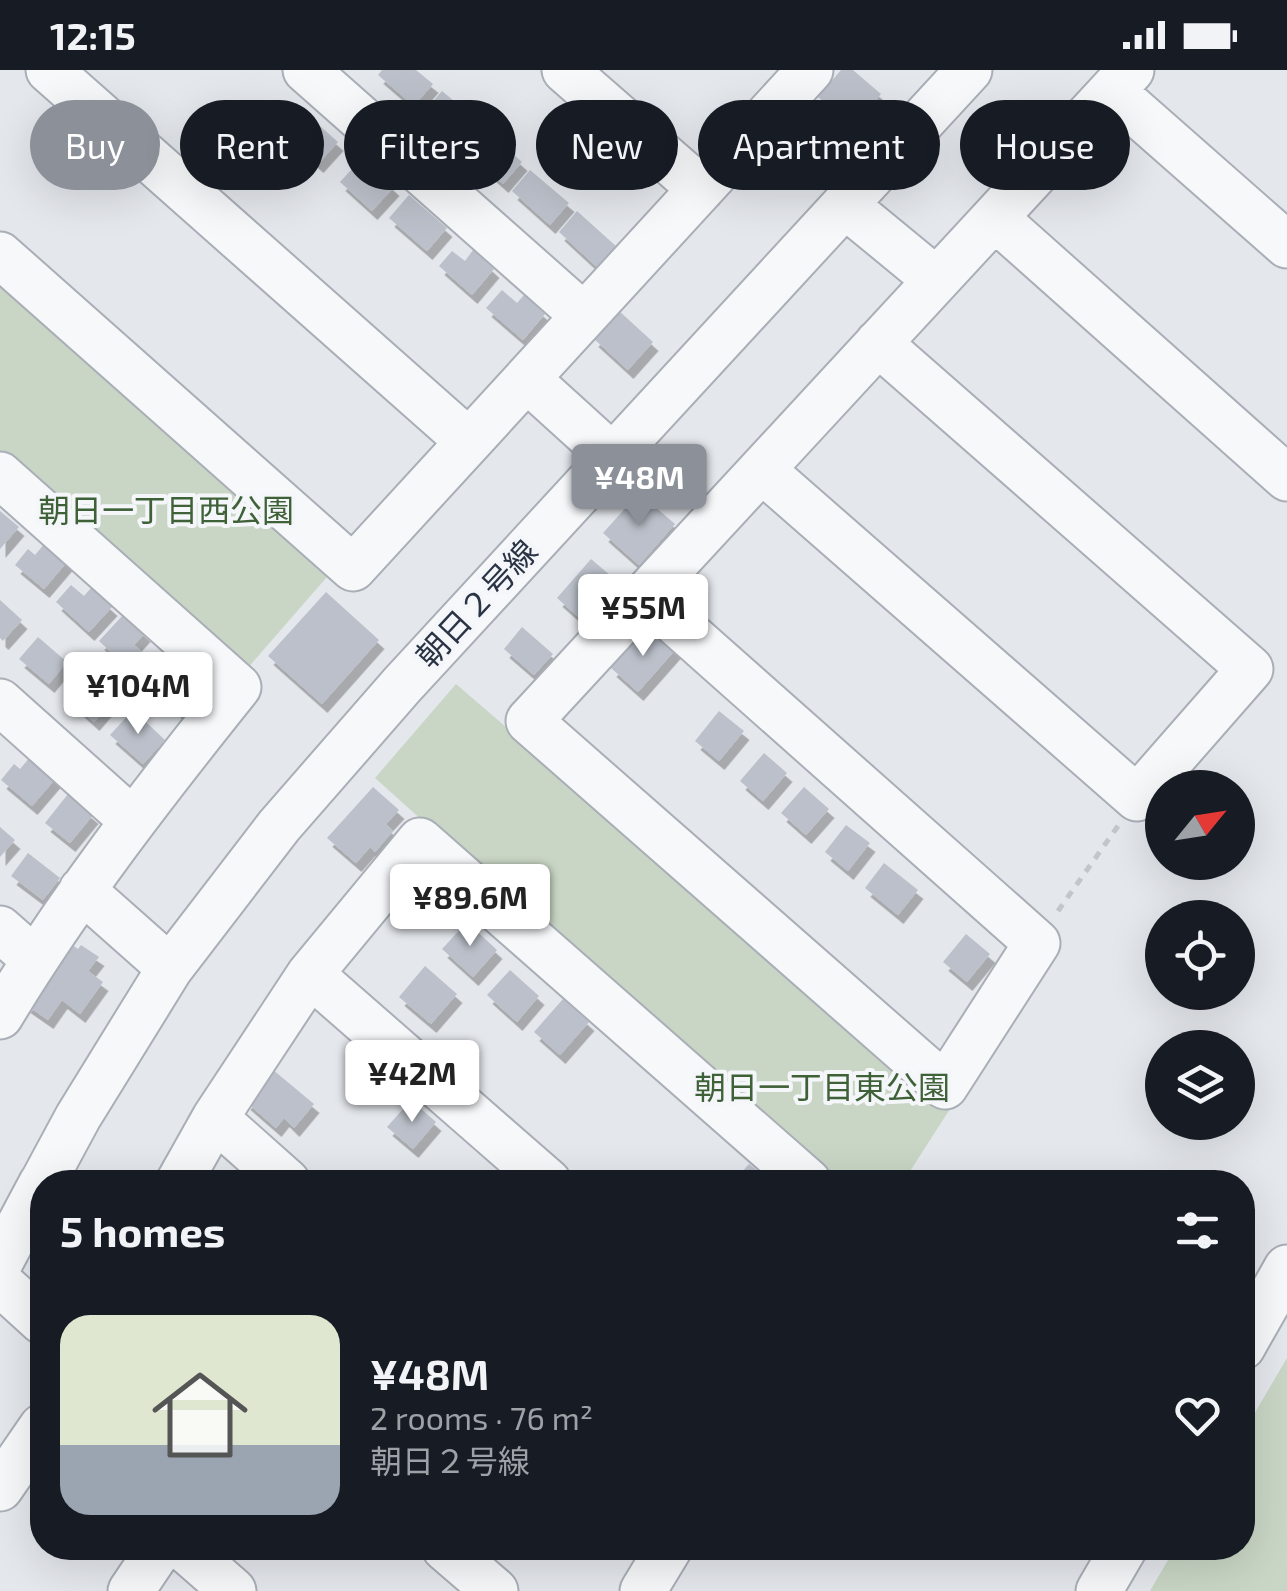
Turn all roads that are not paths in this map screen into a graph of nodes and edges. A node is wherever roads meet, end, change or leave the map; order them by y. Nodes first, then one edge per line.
1 (49, 70) edge
2 (306, 70) edge
3 (565, 70) edge
4 (810, 70) edge
5 (969, 70) edge
6 (1122, 80) edge
7 (783, 100) edge
8 (698, 186) edge
9 (700, 190) edge
10 (845, 206) junction
11 (995, 218) junction
12 (1287, 245) edge
13 (0, 255) edge
14 (935, 279) junction
15 (584, 316) junction
16 (878, 343) junction
17 (527, 379) junction
18 (468, 440) junction
19 (613, 458) junction
20 (762, 470) junction
21 (0, 475) edge
22 (1287, 478) edge
23 (647, 597) junction
24 (0, 702) edge
25 (132, 820) junction
26 (82, 890) junction
27 (0, 929) edge
28 (34, 959) junction
29 (170, 968) junction
30 (310, 974) junction
31 (0, 1016) edge
32 (215, 1118) junction
33 (50, 1170) edge
34 (186, 1170) edge
35 (274, 1170) edge
36 (534, 1170) edge
37 (794, 1170) edge
38 (30, 1207) edge
39 (0, 1262) edge
40 (1287, 1268) edge
41 (0, 1283) edge
42 (30, 1310) edge
43 (1255, 1324) edge
44 (30, 1444) edge
45 (0, 1488) edge
46 (152, 1560) edge
47 (198, 1560) edge
48 (459, 1560) edge
49 (662, 1560) edge
50 (1117, 1560) edge
51 (131, 1591) edge
52 (233, 1591) edge
53 (495, 1591) edge
54 (643, 1591) edge
55 (1100, 1591) edge

1 - 18 street
2 - 15 street
3 - 8 street
4 - 7 street
5 - 10 street, 朝日２号線
6 - 11 street
6 - 12 street
9 - 15 street
10 - 14 street
10 - 19 street, 朝日２号線
11 - 14 street
11 - 22 street
13 - 18 street
14 - 16 street
15 - 17 street
16 - 20 street
16 - 20 street
17 - 18 street
17 - 19 street
19 - 29 street, 朝日２号線
20 - 23 street
21 - 25 street
23 - 23 street
24 - 25 street
25 - 26 street
26 - 28 street
26 - 29 street
27 - 28 street
28 - 31 street
29 - 33 street, 朝日２号線
30 - 32 street
30 - 36 street
30 - 37 street
32 - 34 street
32 - 35 street
38 - 39 street, 朝日２号線
40 - 43 street
41 - 42 street
44 - 45 street
46 - 51 street
47 - 52 street
48 - 53 street
49 - 54 street
50 - 55 street

